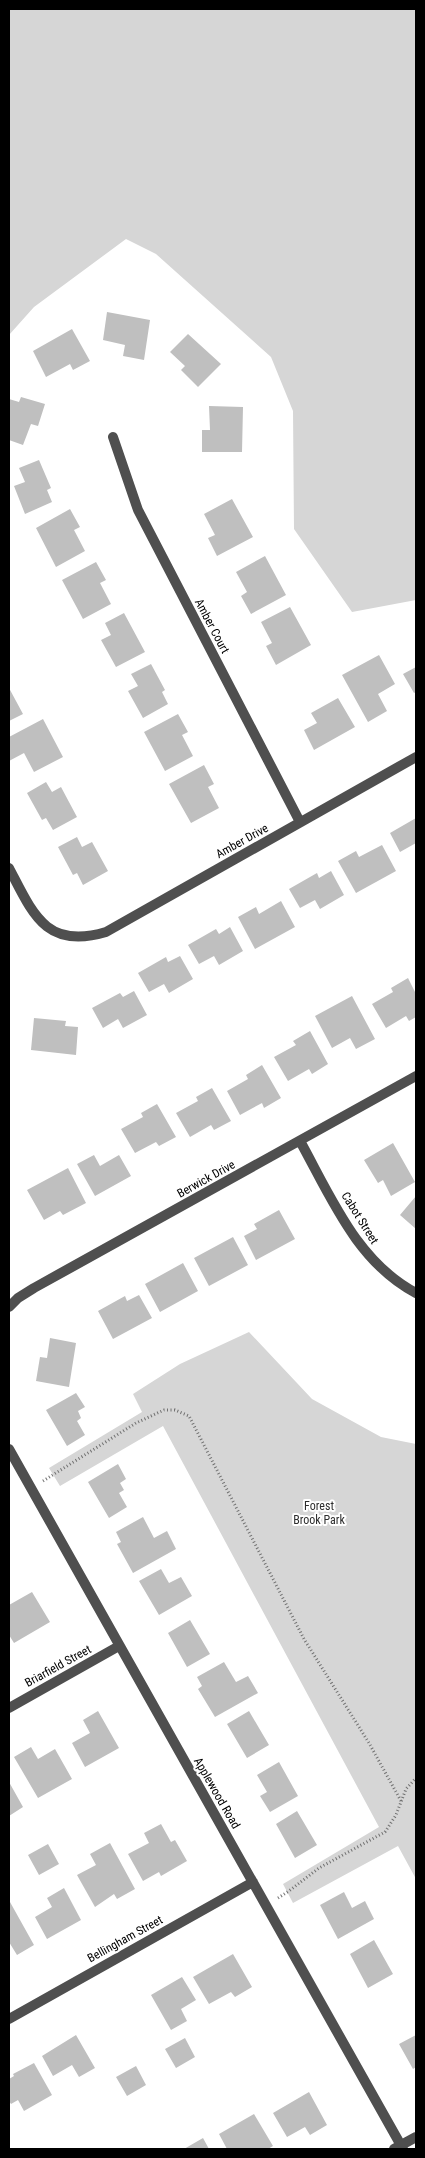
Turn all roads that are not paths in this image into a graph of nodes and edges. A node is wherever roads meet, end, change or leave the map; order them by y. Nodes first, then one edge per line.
1 (113, 437) dead end
2 (416, 757) edge
3 (300, 822) junction
4 (9, 868) edge
5 (416, 1076) edge
6 (300, 1141) junction
7 (416, 1293) edge
8 (9, 1307) edge
9 (9, 1449) edge
10 (118, 1646) junction
11 (9, 1708) edge
12 (253, 1882) junction
13 (9, 2019) edge
14 (416, 2137) edge
15 (399, 2148) edge

1 - 3 street, Amber Court
2 - 3 street, Amber Drive
3 - 4 street, Amber Drive
5 - 6 street, Berwick Drive
6 - 7 street, Cabot Street
6 - 8 street, Berwick Drive
9 - 10 street, Applewood Road
10 - 11 street, Briarfield Street
10 - 12 street, Applewood Road
12 - 13 street, Bellingham Street
12 - 15 street, Applewood Road
14 - 15 street

